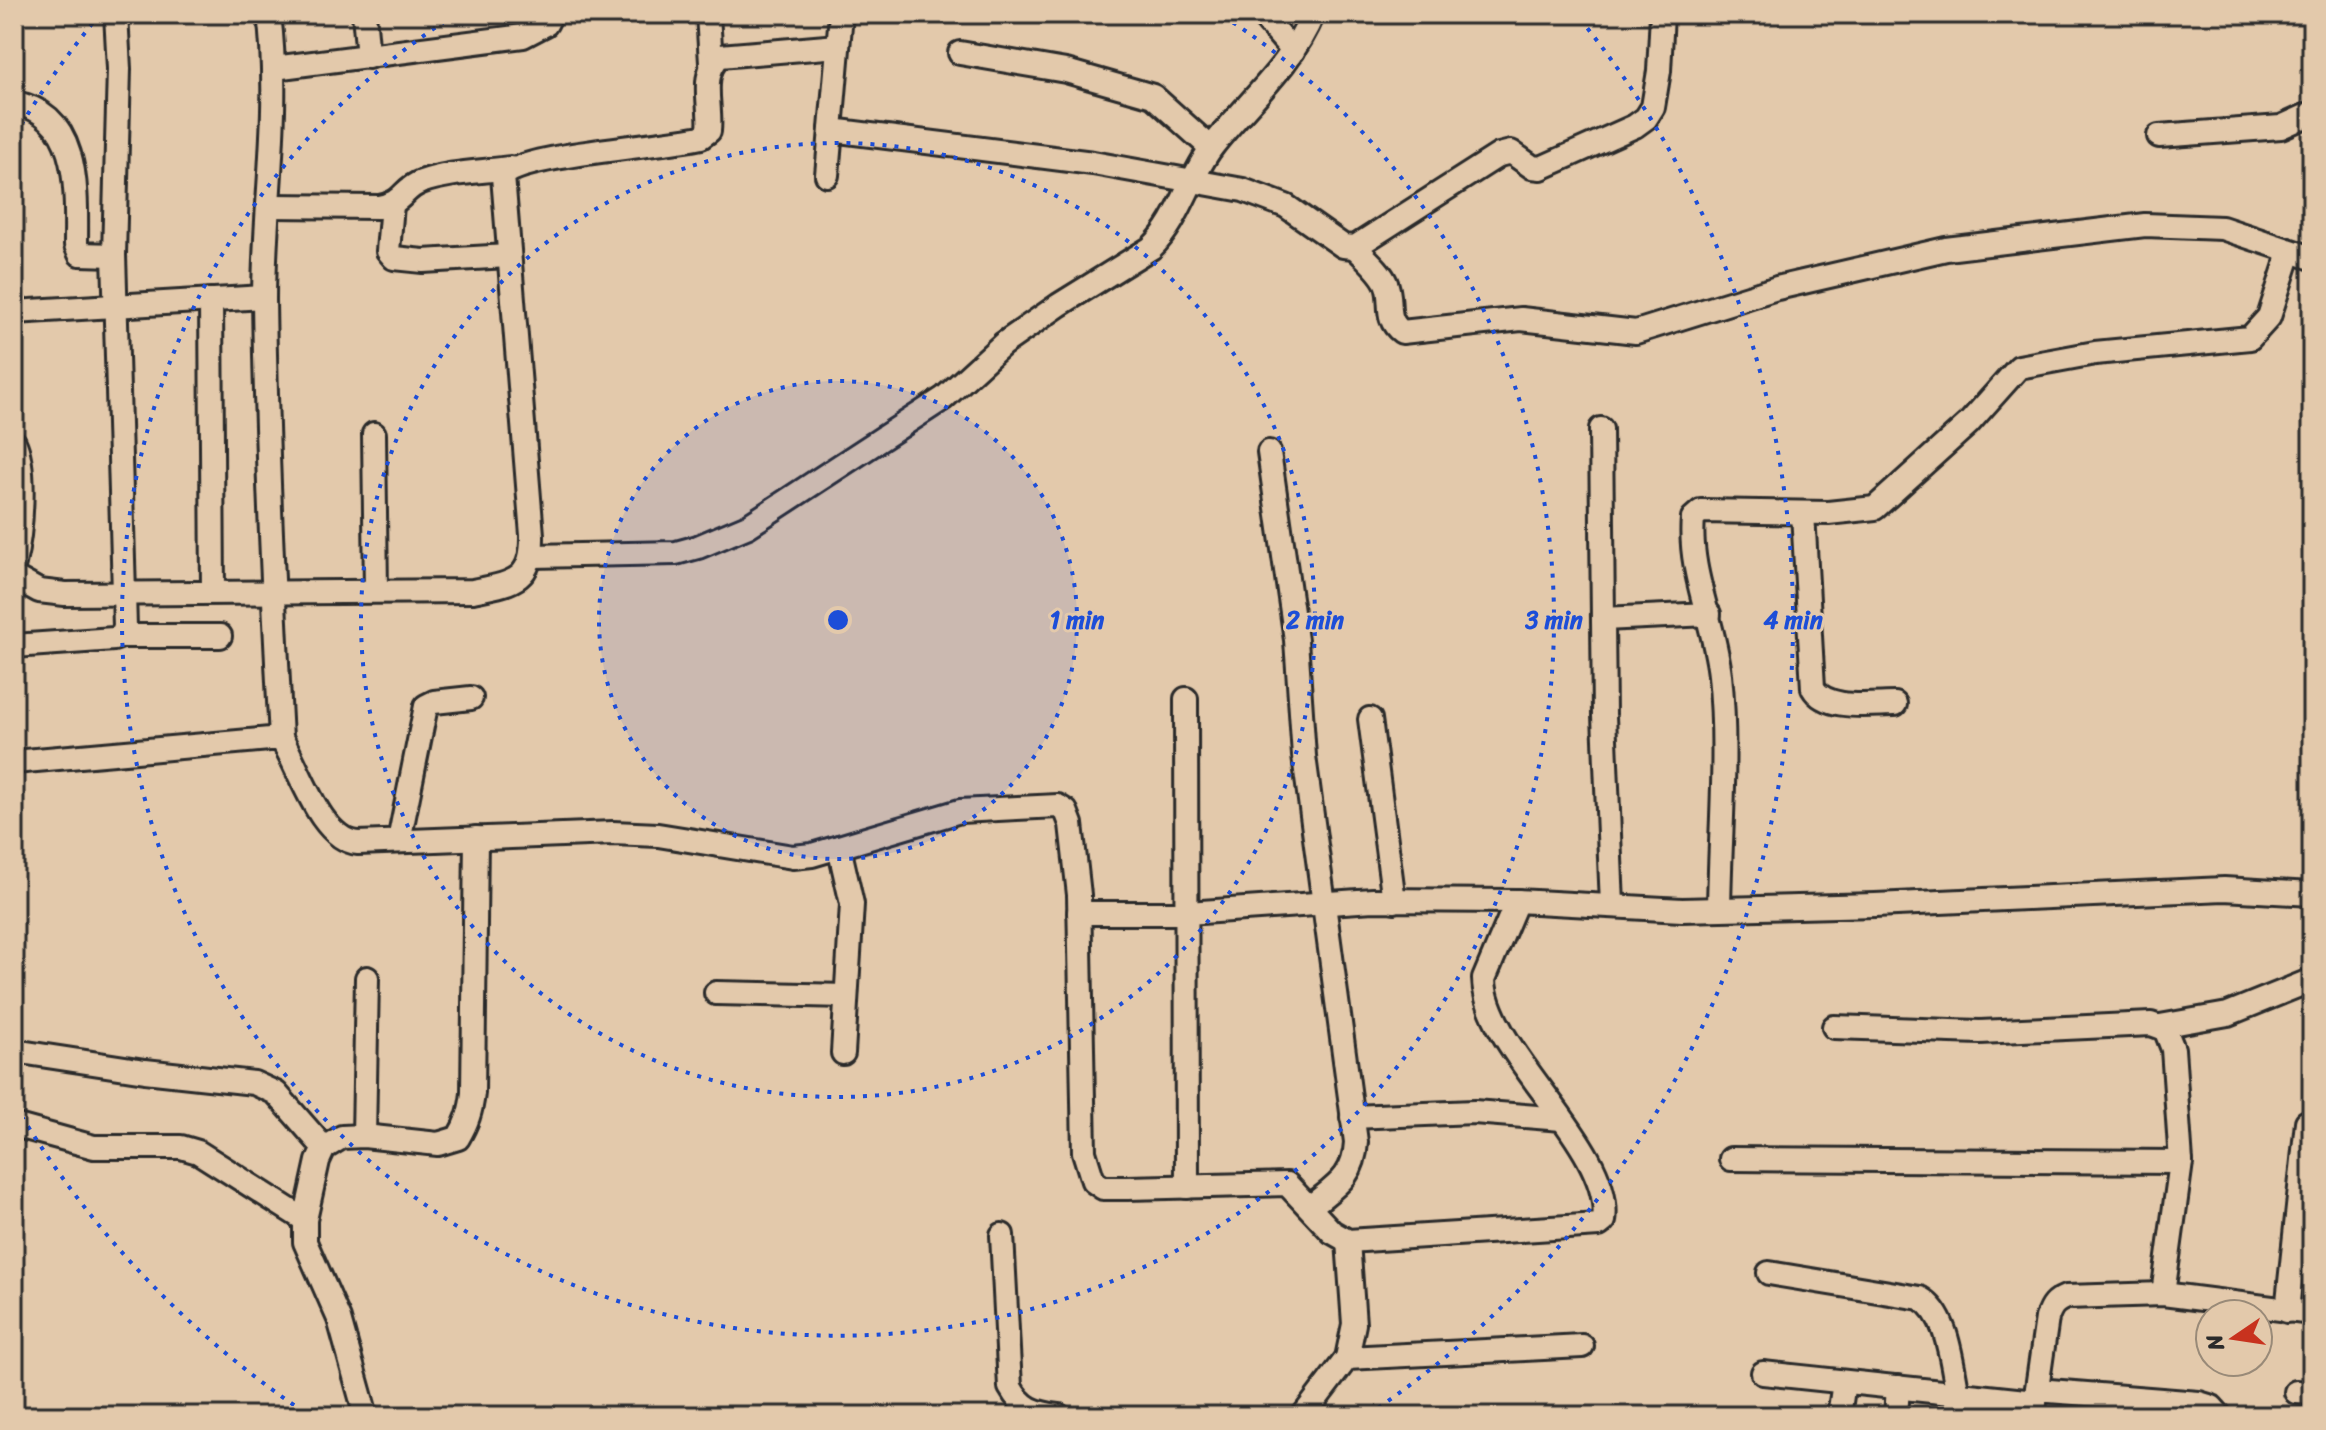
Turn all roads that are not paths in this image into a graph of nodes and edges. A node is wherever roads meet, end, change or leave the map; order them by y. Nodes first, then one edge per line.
1 (116, 14) edge
2 (269, 14) edge
3 (364, 14) edge
4 (551, 14) edge
5 (708, 14) edge
6 (841, 14) edge
7 (1261, 14) edge
8 (1313, 14) edge
9 (1662, 14) edge
10 (838, 46) junction
11 (1293, 51) junction
12 (960, 53) dead end
13 (368, 57) junction
14 (711, 63) junction
15 (274, 68) junction
16 (14, 103) edge
17 (2312, 113) edge
18 (831, 130) junction
19 (2159, 136) dead end
20 (1211, 148) junction
21 (510, 168) junction
22 (827, 175) dead end
23 (1193, 183) junction
24 (392, 205) junction
25 (269, 206) junction
26 (1355, 247) junction
27 (2290, 252) junction
28 (114, 255) junction
29 (508, 256) junction
30 (2312, 258) edge
31 (264, 297) junction
32 (211, 300) junction
33 (115, 305) junction
34 (14, 312) edge
35 (1601, 429) dead end
36 (374, 434) dead end
37 (14, 442) edge
38 (1269, 452) dead end
39 (1803, 513) junction
40 (533, 556) junction
41 (14, 563) edge
42 (14, 577) edge
43 (273, 591) junction
44 (376, 591) junction
45 (122, 592) junction
46 (213, 592) junction
47 (1709, 614) junction
48 (1603, 619) junction
49 (122, 636) junction
50 (220, 636) dead end
51 (14, 646) edge
52 (471, 698) dead end
53 (1186, 699) dead end
54 (1895, 704) dead end
55 (1370, 719) dead end
56 (281, 738) junction
57 (14, 762) edge
58 (476, 838) junction
59 (399, 841) junction
60 (839, 847) junction
61 (2312, 894) edge
62 (1394, 901) junction
63 (1517, 901) junction
64 (1323, 904) junction
65 (1612, 905) junction
66 (1719, 909) junction
67 (1079, 913) junction
68 (1187, 913) junction
69 (367, 978) dead end
70 (2312, 980) edge
71 (716, 993) dead end
72 (846, 996) junction
73 (2160, 1026) junction
74 (1834, 1027) dead end
75 (14, 1051) edge
76 (843, 1053) dead end
77 (1352, 1117) junction
78 (1562, 1119) junction
79 (2307, 1122) dead end
80 (14, 1125) edge
81 (364, 1136) junction
82 (324, 1148) junction
83 (1731, 1159) dead end
84 (2181, 1162) junction
85 (1187, 1187) junction
86 (1310, 1207) junction
87 (305, 1220) junction
88 (1002, 1235) dead end
89 (1348, 1241) junction
90 (1769, 1273) dead end
91 (2163, 1294) junction
92 (2287, 1311) junction
93 (2312, 1313) edge
94 (1582, 1346) dead end
95 (1347, 1358) junction
96 (1763, 1373) dead end
97 (1844, 1382) junction
98 (1898, 1387) junction
99 (1958, 1394) junction
100 (2035, 1403) edge
101 (366, 1416) edge
102 (1059, 1416) edge
103 (1303, 1416) edge
104 (1839, 1416) edge
105 (1896, 1416) edge
106 (2220, 1416) edge

1 - 28 street
2 - 15 street
3 - 13 street
4 - 13 street
5 - 14 street
6 - 10 street
7 - 11 street
8 - 11 street
9 - 26 street
10 - 14 street
10 - 18 street
11 - 20 street
12 - 20 street
13 - 15 street
14 - 21 street
15 - 25 street
16 - 28 street
17 - 19 street
18 - 22 street
18 - 23 street
20 - 23 street
21 - 24 street
21 - 29 street
23 - 26 street
23 - 40 street
24 - 25 street
24 - 29 street
25 - 31 street
26 - 27 street
27 - 30 street
27 - 39 street
28 - 33 street
29 - 40 street
31 - 32 street
31 - 43 street
32 - 33 street
32 - 46 street
33 - 34 street
33 - 45 street
35 - 48 street
36 - 44 street
37 - 41 street
38 - 64 street
39 - 47 street
39 - 54 street
40 - 44 street
42 - 45 street
43 - 44 street
43 - 46 street
43 - 56 street
45 - 46 street
45 - 49 street
47 - 48 street
47 - 66 street
48 - 65 street
49 - 50 street
49 - 51 street
52 - 59 street
53 - 68 street
55 - 62 street
56 - 57 street
56 - 59 street
58 - 59 street
58 - 60 street
58 - 81 street
60 - 67 street
60 - 72 street
61 - 66 street
62 - 63 street
62 - 64 street
63 - 65 street
63 - 78 street
64 - 68 street
64 - 77 street
65 - 66 street
67 - 68 street
67 - 85 street
68 - 85 street
69 - 81 street
70 - 73 street
71 - 72 street
72 - 76 street
73 - 74 street
73 - 84 street
75 - 82 street
77 - 78 street
77 - 86 street
78 - 89 street
79 - 92 street
80 - 87 street
81 - 82 street
82 - 87 street
83 - 84 street
84 - 91 street
85 - 86 street
86 - 89 street
87 - 101 street
88 - 102 street
89 - 95 street
90 - 99 street
91 - 92 street
91 - 100 street
92 - 93 street
94 - 95 street
95 - 103 street
96 - 97 street
97 - 98 street
97 - 104 street
98 - 99 street
98 - 105 street
99 - 100 street
100 - 106 street

